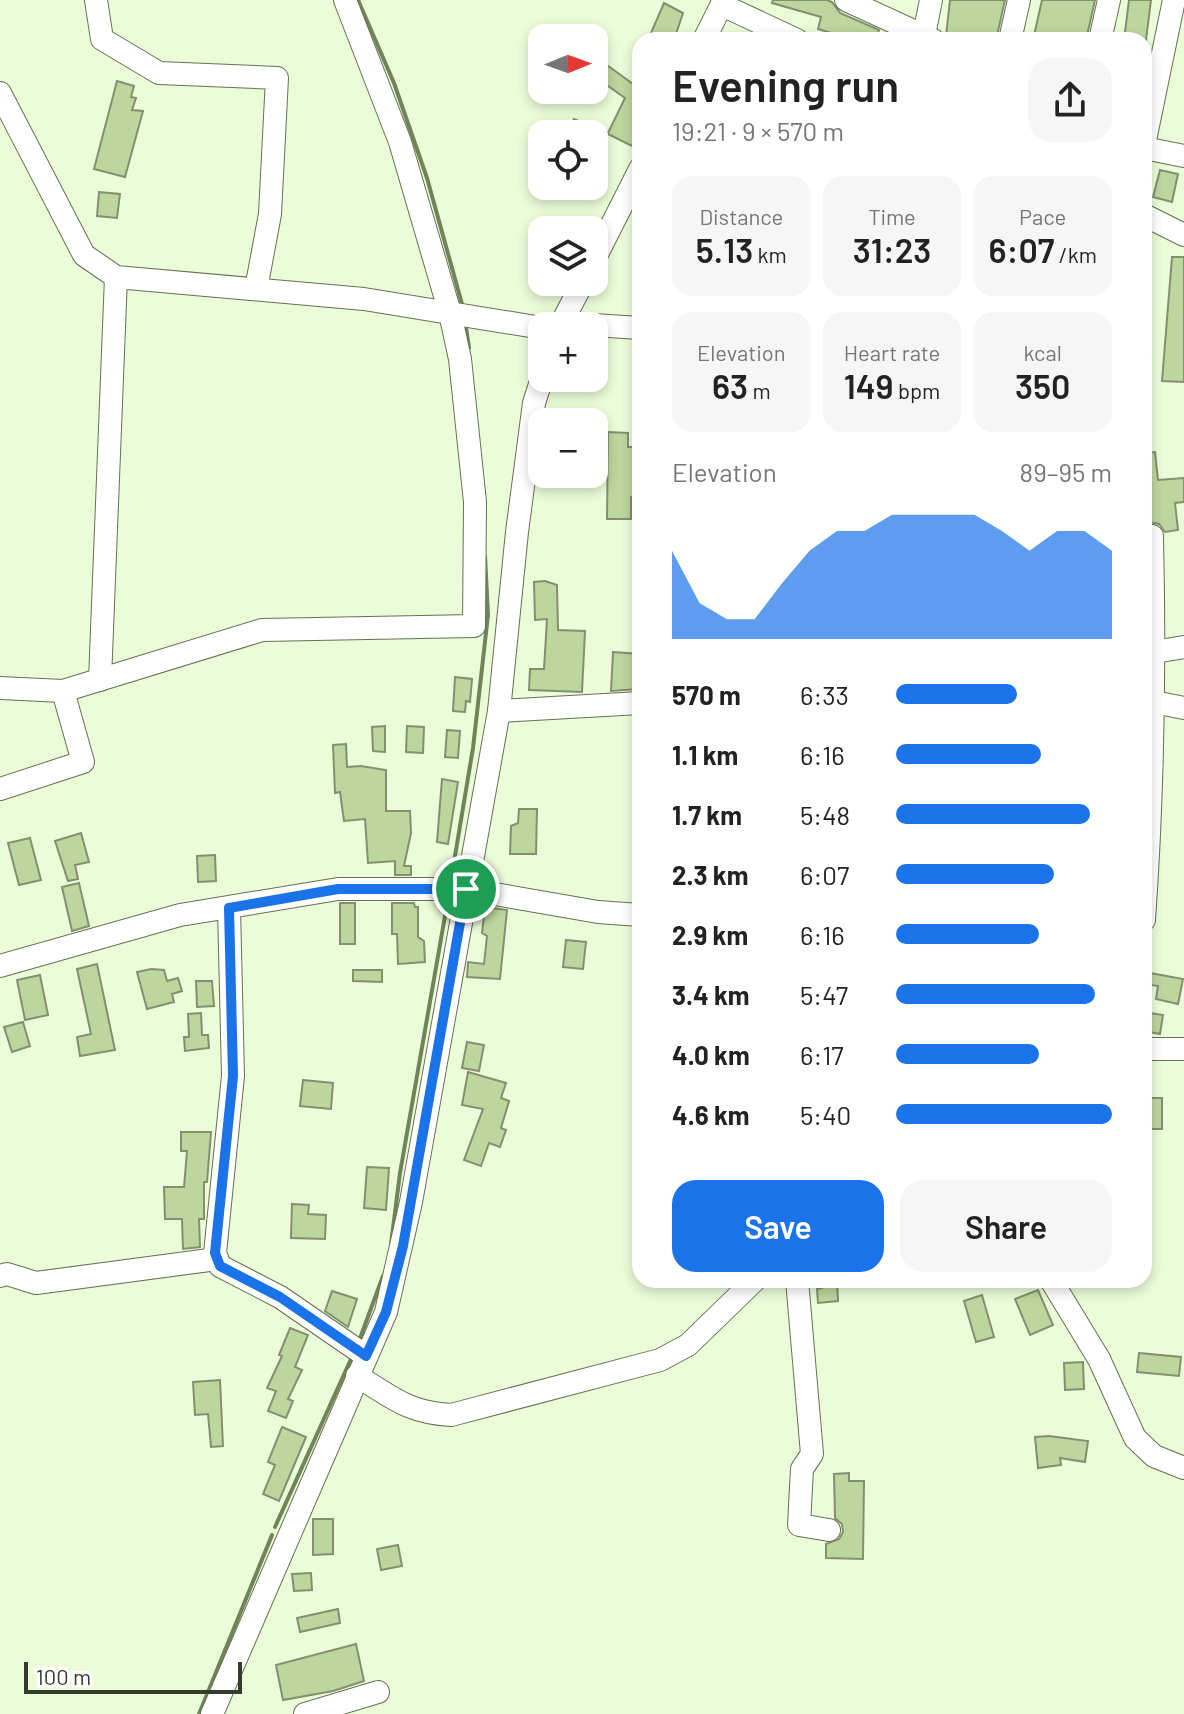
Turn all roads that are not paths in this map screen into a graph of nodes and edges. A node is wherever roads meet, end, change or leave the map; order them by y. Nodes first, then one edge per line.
1 (96, 0) edge
2 (345, 0) edge
3 (846, 0) edge
4 (931, 0) edge
5 (1019, 0) edge
6 (1109, 0) edge
7 (1174, 0) edge
8 (723, 2) edge
9 (708, 32) edge
10 (781, 32) edge
11 (914, 32) edge
12 (928, 32) edge
13 (1012, 32) edge
14 (1102, 32) edge
15 (0, 93) edge
16 (1152, 107) edge
17 (1152, 148) edge
18 (1184, 156) edge
19 (632, 185) edge
20 (1152, 219) edge
21 (608, 232) edge
22 (1184, 235) edge
23 (116, 277) junction
24 (256, 289) junction
25 (450, 313) junction
26 (528, 323) edge
27 (608, 327) edge
28 (632, 328) edge
29 (538, 392) edge
30 (1152, 536) edge
31 (1184, 647) edge
32 (1154, 652) junction
33 (1152, 672) edge
34 (100, 680) junction
35 (0, 688) edge
36 (63, 691) junction
37 (1152, 702) edge
38 (632, 703) edge
39 (1184, 708) edge
40 (499, 711) junction
41 (0, 789) edge
42 (466, 889) junction
43 (229, 908) junction
44 (632, 914) edge
45 (0, 966) edge
46 (1152, 1049) edge
47 (1184, 1049) edge
48 (217, 1259) junction
49 (0, 1276) edge
50 (747, 1288) edge
51 (798, 1288) edge
52 (1056, 1288) edge
53 (362, 1366) junction
54 (1184, 1468) edge
55 (829, 1530) dead end
56 (223, 1687) junction
57 (378, 1692) dead end
58 (212, 1714) edge
59 (235, 1714) edge
60 (305, 1714) edge

1 - 24 street
2 - 25 street
3 - 11 street
4 - 12 street
5 - 13 street
6 - 14 street
7 - 16 street
8 - 9 street
8 - 10 street
15 - 23 street
17 - 18 street
19 - 21 street
20 - 22 street
23 - 24 street
23 - 34 street
24 - 25 street
25 - 26 street
25 - 34 street
27 - 28 street
29 - 40 street
30 - 32 street
31 - 32 street
32 - 33 street
34 - 36 street
35 - 36 street
36 - 41 street
37 - 39 street
38 - 40 street
40 - 42 street
42 - 43 street
42 - 44 street
42 - 53 street
43 - 45 street
43 - 48 street
46 - 47 street
48 - 49 street
48 - 53 street
50 - 53 street
51 - 55 street
52 - 54 street
53 - 56 street
56 - 58 street
56 - 59 street
57 - 60 street

